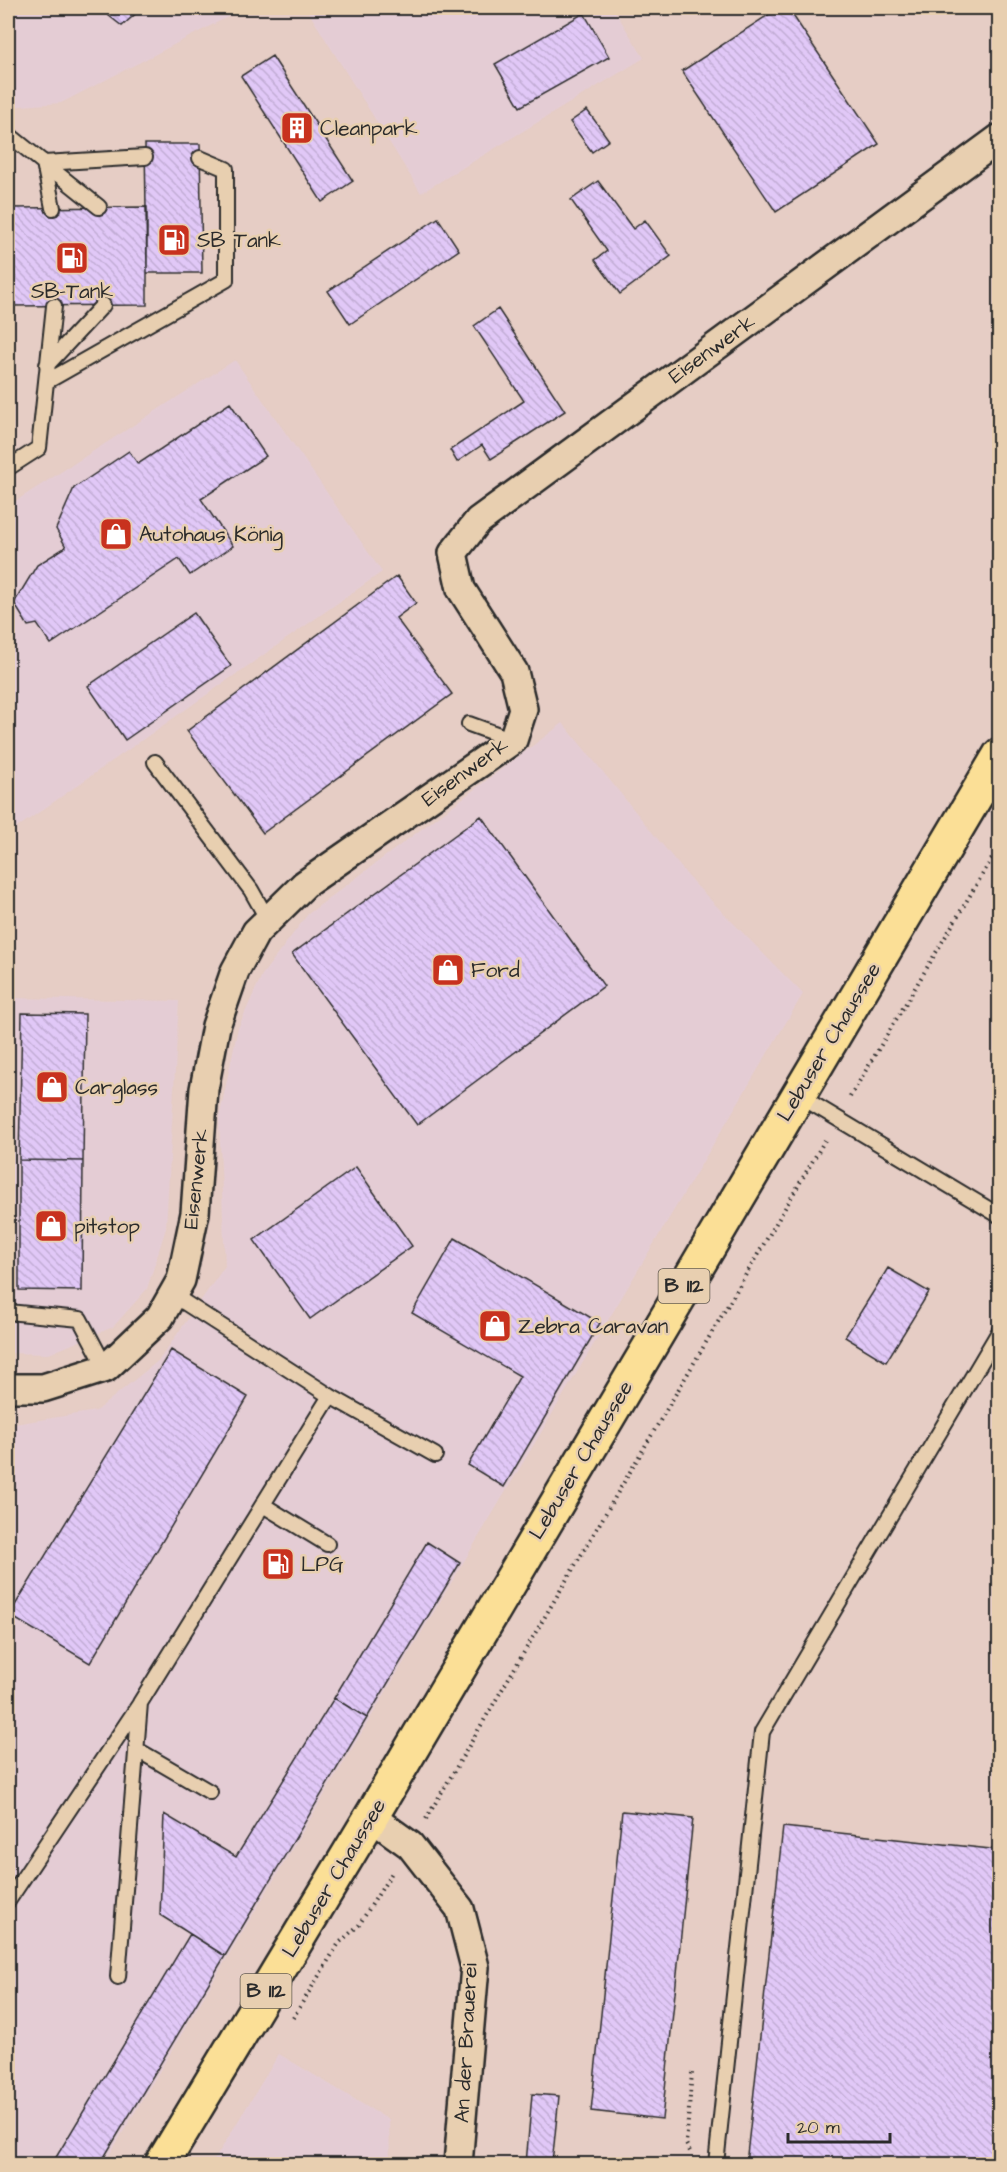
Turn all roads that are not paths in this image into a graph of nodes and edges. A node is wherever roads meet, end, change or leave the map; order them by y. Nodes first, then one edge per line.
1 (8, 134) edge
2 (999, 138) edge
3 (145, 157) dead end
4 (200, 158) dead end
5 (44, 163) junction
6 (99, 207) dead end
7 (53, 208) dead end
8 (103, 305) dead end
9 (54, 306) dead end
10 (47, 365) junction
11 (46, 382) junction
12 (8, 468) edge
13 (469, 724) dead end
14 (513, 740) junction
15 (999, 755) edge
16 (155, 762) dead end
17 (268, 920) junction
18 (798, 1094) junction
19 (999, 1216) edge
20 (173, 1295) junction
21 (8, 1312) edge
22 (999, 1330) edge
23 (106, 1368) junction
24 (8, 1388) edge
25 (330, 1396) junction
26 (435, 1455) dead end
27 (263, 1505) junction
28 (327, 1544) dead end
29 (140, 1703) junction
30 (136, 1749) junction
31 (210, 1792) dead end
32 (371, 1817) junction
33 (8, 1901) edge
34 (118, 1977) dead end
35 (162, 2164) edge
36 (458, 2164) edge
37 (716, 2164) edge

1 - 5 lane
2 - 14 street, Eisenwerk
3 - 5 lane
4 - 11 lane
5 - 6 lane
5 - 7 lane
8 - 10 lane
9 - 10 lane
10 - 11 lane
11 - 12 lane
13 - 14 lane
14 - 17 street, Eisenwerk
15 - 18 main road, Lebuser Chaussee / B 112
16 - 17 lane
17 - 20 street, Eisenwerk
18 - 19 lane
18 - 32 main road, Lebuser Chaussee / B 112
20 - 23 street, Eisenwerk
20 - 25 lane
21 - 23 lane
22 - 37 lane
23 - 24 street, Eisenwerk
25 - 26 lane
25 - 27 lane
27 - 28 lane
27 - 29 lane
29 - 30 lane
29 - 33 lane
30 - 31 lane
30 - 34 lane
32 - 35 main road, Lebuser Chaussee / B 112
32 - 36 street, An der Brauerei

